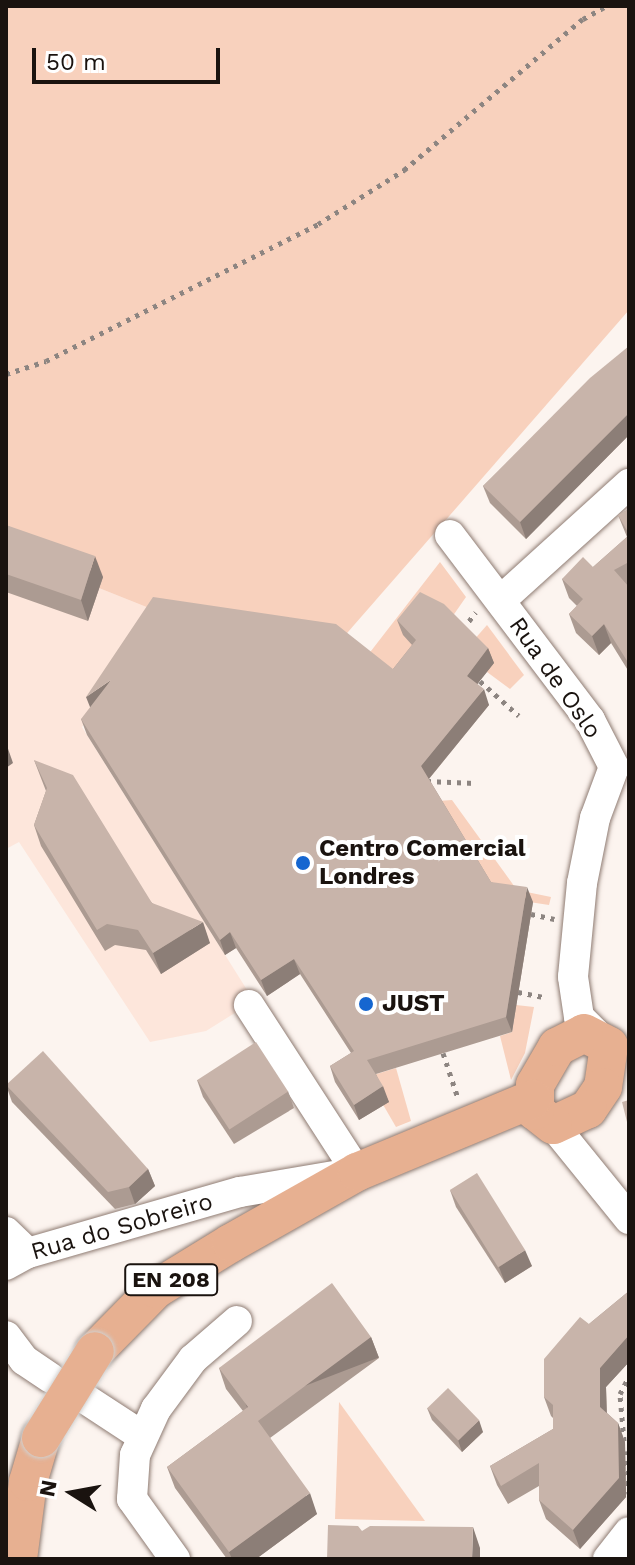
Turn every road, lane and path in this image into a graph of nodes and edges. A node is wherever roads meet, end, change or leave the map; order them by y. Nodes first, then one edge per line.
1 (606, 6) edge
2 (6, 374) edge
3 (629, 484) edge
4 (450, 535) dead end
5 (489, 606) junction
6 (462, 630) edge
7 (480, 681) edge
8 (519, 716) dead end
9 (621, 765) edge
10 (427, 781) edge
11 (475, 783) dead end
12 (531, 914) dead end
13 (556, 919) dead end
14 (573, 977) junction
15 (518, 992) dead end
16 (544, 997) dead end
17 (249, 1005) dead end
18 (557, 1047) junction
19 (612, 1050) edge
20 (443, 1053) edge
21 (463, 1112) dead end
22 (555, 1112) junction
23 (357, 1172) junction
24 (240, 1192) junction
25 (629, 1219) edge
26 (261, 1227) junction
27 (6, 1232) edge
28 (17, 1259) edge
29 (237, 1321) dead end
30 (6, 1336) edge
31 (629, 1376) edge
32 (51, 1378) dead end
33 (87, 1400) dead end
34 (142, 1436) junction
35 (629, 1494) edge
36 (629, 1532) edge
37 (18, 1559) edge
38 (175, 1559) edge
39 (608, 1559) edge

1 - 2 path
3 - 5 street
4 - 5 street, Rua de Oslo
5 - 6 path
5 - 9 street, Rua de Oslo
7 - 8 path
9 - 14 street, Rua de Oslo
10 - 11 path
12 - 13 path
14 - 18 street, Rua de Oslo
14 - 19 street, Rua de Oslo
15 - 16 path
17 - 23 street
18 - 19 main road
18 - 22 main road
19 - 22 main road
20 - 21 path
22 - 23 main road, Rua do Sobreiro / EN 208
22 - 25 street
23 - 24 street, Rua do Sobreiro
23 - 26 main road, EN 208
24 - 26 street, Rua do Sobreiro
24 - 28 street, Rua do Sobreiro
26 - 37 main road, EN 208, bridge
27 - 28 street
29 - 34 street
30 - 32 street
31 - 35 path
33 - 34 street
34 - 38 street
36 - 39 street

